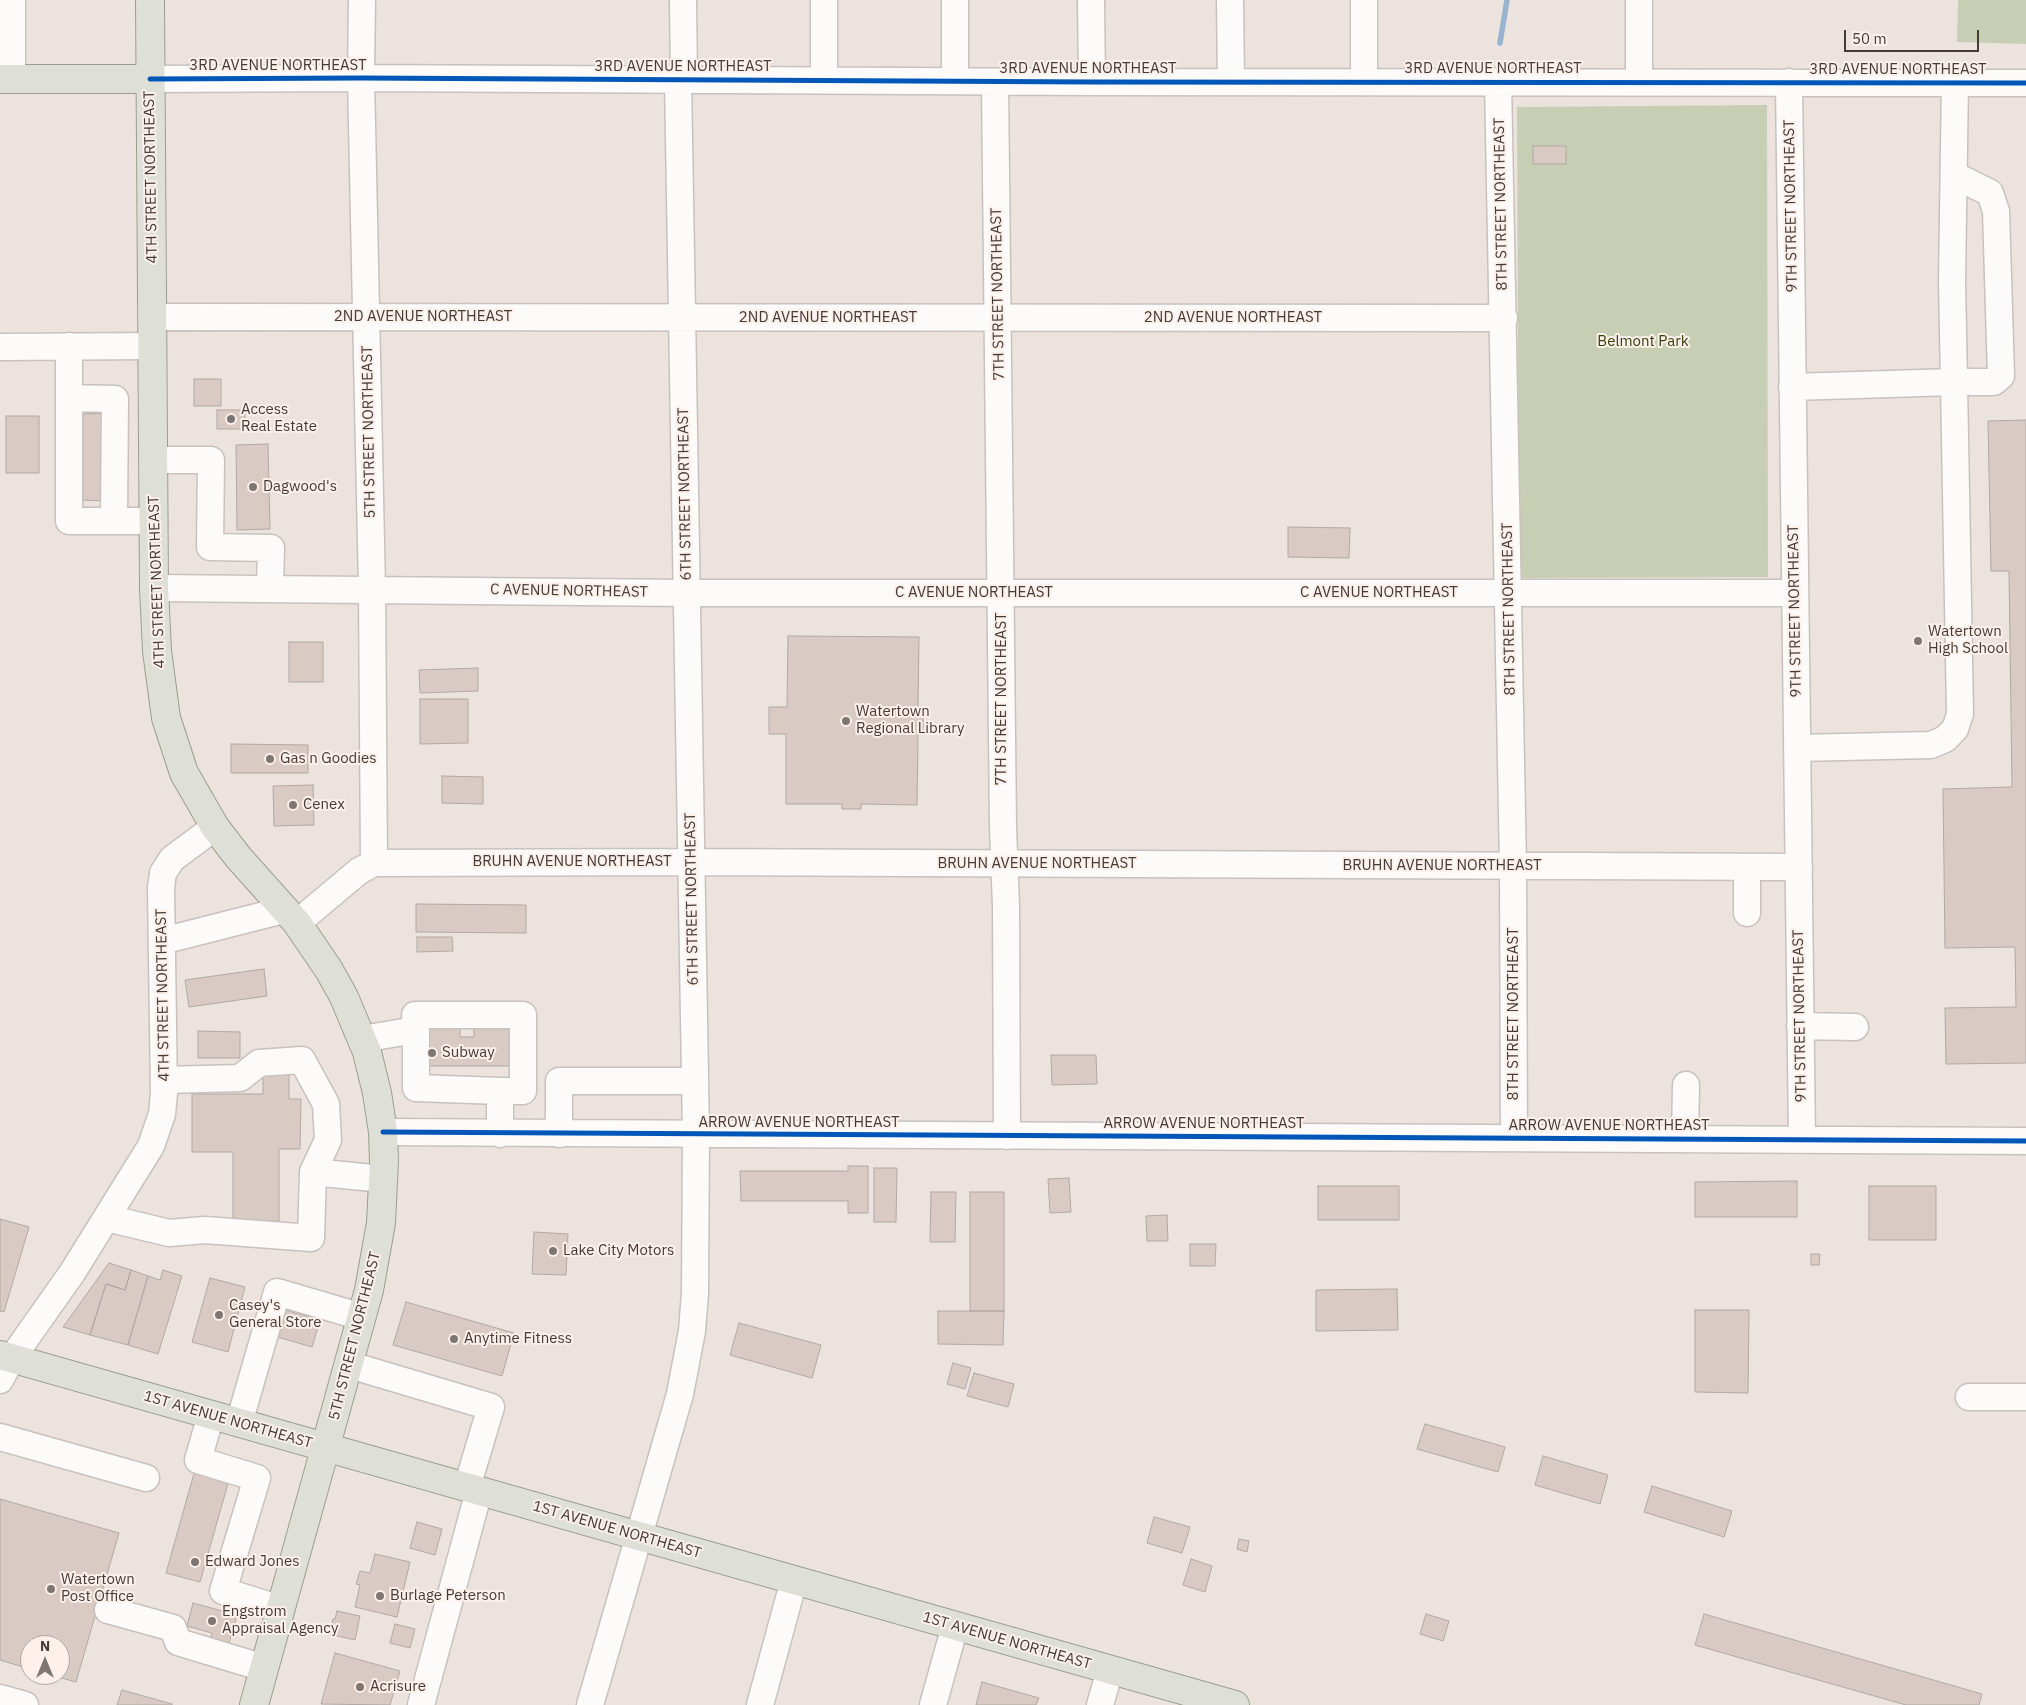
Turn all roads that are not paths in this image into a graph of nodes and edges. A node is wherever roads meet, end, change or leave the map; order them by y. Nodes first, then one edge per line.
1 (12, 0) edge
2 (150, 0) edge
3 (362, 0) edge
4 (683, 0) edge
5 (824, 0) edge
6 (955, 0) edge
7 (1091, 0) edge
8 (1230, 0) edge
9 (1364, 0) edge
10 (1639, 0) edge
11 (361, 78) junction
12 (6, 79) edge
13 (150, 80) junction
14 (681, 80) junction
15 (824, 80) junction
16 (955, 81) junction
17 (1498, 81) junction
18 (995, 82) junction
19 (1092, 82) junction
20 (1230, 82) junction
21 (1364, 82) junction
22 (1639, 82) junction
23 (1789, 82) junction
24 (1955, 82) junction
25 (2026, 83) edge
26 (1954, 175) junction
27 (153, 317) junction
28 (366, 317) junction
29 (681, 317) junction
30 (999, 318) junction
31 (1504, 318) junction
32 (68, 346) junction
33 (153, 346) junction
34 (0, 347) edge
35 (1954, 382) junction
36 (1792, 387) junction
37 (68, 398) junction
38 (154, 460) junction
39 (114, 521) junction
40 (154, 521) junction
41 (154, 588) junction
42 (270, 588) junction
43 (372, 589) junction
44 (687, 592) junction
45 (1001, 593) junction
46 (1508, 593) junction
47 (1794, 593) junction
48 (1797, 748) junction
49 (215, 827) junction
50 (691, 862) junction
51 (374, 863) junction
52 (1004, 864) junction
53 (1513, 866) junction
54 (1747, 867) junction
55 (1798, 867) junction
56 (1747, 913) dead end
57 (291, 917) junction
58 (162, 941) junction
59 (1800, 1026) junction
60 (1855, 1027) dead end
61 (416, 1030) junction
62 (362, 1039) junction
63 (164, 1080) junction
64 (695, 1081) junction
65 (1686, 1085) dead end
66 (500, 1091) junction
67 (382, 1132) junction
68 (500, 1134) junction
69 (559, 1134) junction
70 (696, 1135) junction
71 (1007, 1136) junction
72 (1514, 1138) junction
73 (1685, 1139) junction
74 (1802, 1140) junction
75 (2026, 1141) edge
76 (313, 1172) junction
77 (383, 1179) junction
78 (107, 1218) junction
79 (362, 1317) junction
80 (4, 1364) edge
81 (350, 1365) junction
82 (1969, 1397) dead end
83 (2026, 1397) edge
84 (211, 1415) junction
85 (239, 1423) junction
86 (0, 1437) edge
87 (326, 1447) junction
88 (146, 1478) dead end
89 (473, 1489) junction
90 (638, 1536) junction
91 (794, 1580) junction
92 (281, 1609) junction
93 (108, 1610) dead end
94 (955, 1626) junction
95 (264, 1668) junction
96 (1110, 1670) junction
97 (0, 1698) edge
98 (25, 1705) edge
99 (254, 1705) edge
100 (421, 1705) edge
101 (590, 1705) edge
102 (760, 1705) edge
103 (933, 1705) edge
104 (1100, 1705) edge
105 (1235, 1705) edge

1 - 12 street
2 - 13 main road, 4TH STREET NORTHEAST
3 - 11 street, 5TH STREET NORTHEAST
4 - 14 street, 6TH STREET NORTHEAST
5 - 15 street
6 - 16 street
7 - 19 street
8 - 20 street
9 - 21 street
10 - 22 street
11 - 13 street, 3RD AVENUE NORTHEAST
11 - 14 street, 3RD AVENUE NORTHEAST
11 - 28 street, 5TH STREET NORTHEAST
12 - 13 main road, 3RD AVENUE NORTHEAST
13 - 27 main road, 4TH STREET NORTHEAST
14 - 15 street, 3RD AVENUE NORTHEAST
14 - 29 street, 6TH STREET NORTHEAST
15 - 16 street, 3RD AVENUE NORTHEAST
16 - 18 street, 3RD AVENUE NORTHEAST
17 - 21 street, 3RD AVENUE NORTHEAST
17 - 22 street, 3RD AVENUE NORTHEAST
17 - 31 street, 8TH STREET NORTHEAST
18 - 19 street, 3RD AVENUE NORTHEAST
18 - 30 street, 7TH STREET NORTHEAST
19 - 20 street, 3RD AVENUE NORTHEAST
20 - 21 street, 3RD AVENUE NORTHEAST
22 - 23 street, 3RD AVENUE NORTHEAST
23 - 24 street, 3RD AVENUE NORTHEAST
23 - 36 street, 9TH STREET NORTHEAST
24 - 25 street, 3RD AVENUE NORTHEAST
24 - 26 street
26 - 35 street
26 - 35 street
27 - 28 street, 2ND AVENUE NORTHEAST
27 - 33 main road, 4TH STREET NORTHEAST
28 - 29 street, 2ND AVENUE NORTHEAST
28 - 43 street, 5TH STREET NORTHEAST
29 - 30 street, 2ND AVENUE NORTHEAST
29 - 44 street, 6TH STREET NORTHEAST
30 - 31 street, 2ND AVENUE NORTHEAST
30 - 45 street, 7TH STREET NORTHEAST
31 - 46 street, 8TH STREET NORTHEAST
32 - 33 street
32 - 34 street
32 - 37 street
33 - 38 main road, 4TH STREET NORTHEAST
35 - 36 street
35 - 48 street
36 - 47 street, 9TH STREET NORTHEAST
37 - 39 street
37 - 39 street
38 - 40 main road, 4TH STREET NORTHEAST
38 - 42 street
39 - 40 street
40 - 41 main road, 4TH STREET NORTHEAST
41 - 42 street, C AVENUE NORTHEAST
41 - 49 main road, 4TH STREET NORTHEAST
42 - 43 street, C AVENUE NORTHEAST
43 - 44 street, C AVENUE NORTHEAST
43 - 51 street, 5TH STREET NORTHEAST
44 - 45 street, C AVENUE NORTHEAST
44 - 50 street, 6TH STREET NORTHEAST
45 - 46 street, C AVENUE NORTHEAST
45 - 52 street, 7TH STREET NORTHEAST
46 - 47 street, C AVENUE NORTHEAST
46 - 53 street, 8TH STREET NORTHEAST
47 - 48 street, 9TH STREET NORTHEAST
48 - 55 street, 9TH STREET NORTHEAST
49 - 57 main road, 5TH STREET NORTHEAST
49 - 58 street, 4TH STREET NORTHEAST
50 - 51 street, BRUHN AVENUE NORTHEAST
50 - 52 street, BRUHN AVENUE NORTHEAST
50 - 64 street, 6TH STREET NORTHEAST
51 - 57 street
52 - 53 street, BRUHN AVENUE NORTHEAST
52 - 71 street, 7TH STREET NORTHEAST
53 - 54 street, BRUHN AVENUE NORTHEAST
53 - 72 street, 8TH STREET NORTHEAST
54 - 55 street, BRUHN AVENUE NORTHEAST
54 - 56 street
55 - 59 street, 9TH STREET NORTHEAST
57 - 58 street
57 - 62 main road, 5TH STREET NORTHEAST
58 - 63 street, 4TH STREET NORTHEAST
59 - 60 street
59 - 74 street, 9TH STREET NORTHEAST
61 - 62 street
61 - 66 street
61 - 66 street
62 - 67 main road, 5TH STREET NORTHEAST
63 - 76 street
63 - 78 street, 4TH STREET NORTHEAST
64 - 69 street
64 - 70 street, 6TH STREET NORTHEAST
65 - 73 street
66 - 68 street
67 - 68 street, ARROW AVENUE NORTHEAST
67 - 77 main road, 5TH STREET NORTHEAST
68 - 69 street, ARROW AVENUE NORTHEAST
69 - 70 street, ARROW AVENUE NORTHEAST
70 - 71 street, ARROW AVENUE NORTHEAST
70 - 90 street, 6TH STREET NORTHEAST
71 - 72 street, ARROW AVENUE NORTHEAST
72 - 73 street, ARROW AVENUE NORTHEAST
73 - 74 street, ARROW AVENUE NORTHEAST
74 - 75 street, ARROW AVENUE NORTHEAST
76 - 77 street
76 - 78 street
77 - 79 main road, 5TH STREET NORTHEAST
78 - 80 street, 4TH STREET NORTHEAST
79 - 81 main road, 5TH STREET NORTHEAST
79 - 85 street
80 - 84 main road, 1ST AVENUE NORTHEAST
81 - 87 main road, 5TH STREET NORTHEAST
81 - 89 street
82 - 83 street
84 - 85 main road, 1ST AVENUE NORTHEAST
84 - 92 street
85 - 87 main road, 1ST AVENUE NORTHEAST
86 - 88 street
87 - 89 main road, 1ST AVENUE NORTHEAST
87 - 92 main road, 5TH STREET NORTHEAST
89 - 90 main road, 1ST AVENUE NORTHEAST
89 - 100 street
90 - 91 main road, 1ST AVENUE NORTHEAST
90 - 101 street, 6TH STREET NORTHEAST
91 - 94 main road, 1ST AVENUE NORTHEAST
91 - 102 street
92 - 95 main road, 5TH STREET NORTHEAST
93 - 95 street
94 - 96 main road, 1ST AVENUE NORTHEAST
94 - 103 street
95 - 99 main road, 5TH STREET NORTHEAST
96 - 104 street
96 - 105 main road, 1ST AVENUE NORTHEAST
97 - 98 street

